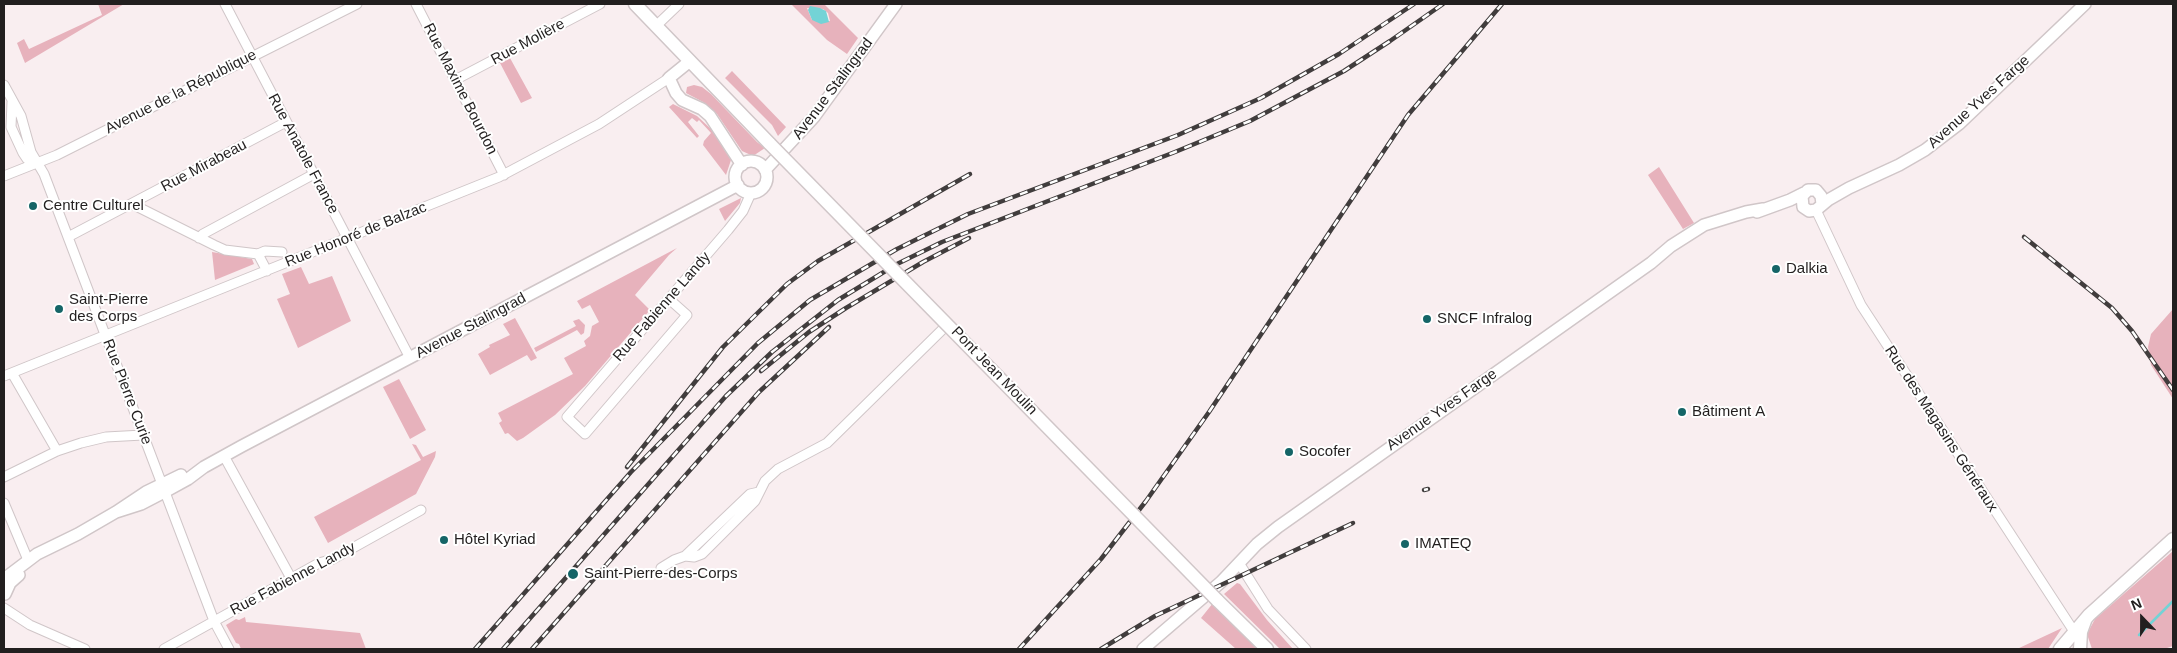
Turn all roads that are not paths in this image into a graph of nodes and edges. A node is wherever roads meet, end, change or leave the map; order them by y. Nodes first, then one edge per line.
1 (225, 4) edge
2 (357, 4) edge
3 (416, 4) edge
4 (600, 4) edge
5 (635, 4) edge
6 (679, 4) edge
7 (896, 4) edge
8 (2085, 4) edge
9 (656, 25) junction
10 (252, 56) junction
11 (690, 61) junction
12 (669, 78) junction
13 (455, 80) junction
14 (4, 85) edge
15 (12, 101) junction
16 (286, 122) junction
17 (4, 129) edge
18 (15, 133) junction
19 (26, 135) junction
20 (38, 163) junction
21 (742, 165) junction
22 (765, 170) junction
23 (314, 174) junction
24 (504, 175) junction
25 (4, 176) edge
26 (1860, 182) junction
27 (738, 185) junction
28 (1816, 190) junction
29 (1804, 192) junction
30 (751, 193) junction
31 (132, 204) junction
32 (1781, 204) junction
33 (1804, 207) junction
34 (1819, 207) junction
35 (68, 237) junction
36 (199, 238) junction
37 (349, 239) junction
38 (282, 252) dead end
39 (258, 254) junction
40 (267, 271) junction
41 (669, 299) junction
42 (948, 324) junction
43 (106, 335) junction
44 (410, 358) junction
45 (6, 374) edge
46 (143, 435) junction
47 (57, 451) junction
48 (224, 456) junction
49 (4, 477) edge
50 (164, 488) junction
51 (4, 503) edge
52 (421, 510) dead end
53 (78, 534) junction
54 (2173, 539) edge
55 (28, 560) junction
56 (1239, 563) junction
57 (661, 568) dead end
58 (291, 578) junction
59 (4, 579) edge
60 (4, 595) edge
61 (4, 608) edge
62 (214, 621) junction
63 (2080, 643) edge
64 (85, 649) edge
65 (164, 649) edge
66 (229, 649) edge
67 (1143, 649) edge
68 (1267, 649) edge
69 (1306, 649) edge
70 (2060, 649) edge

1 - 10 street, Rue Anatole France
2 - 10 street, Avenue de la République
3 - 13 street, Rue Maxime Bourdon
4 - 13 street, Rue Molière
5 - 9 main road, Pont Jean Moulin
6 - 9 street
7 - 22 street, Avenue Stalingrad
8 - 26 street, Avenue Yves Farge
9 - 11 main road, Pont Jean Moulin
10 - 16 street, Rue Anatole France
10 - 20 street, Avenue de la République
11 - 12 street, Rue Honoré de Balzac
11 - 42 main road, Pont Jean Moulin, bridge
12 - 21 street
12 - 24 street, Rue Honoré de Balzac
13 - 24 street, Rue Maxime Bourdon
14 - 15 street, Rue Pierre Curie
15 - 18 street, Rue Pierre Curie
15 - 19 street, Rue Pierre Curie
16 - 23 street, Rue Anatole France
16 - 31 street, Rue Mirabeau
17 - 18 street
18 - 19 street
18 - 20 street, Rue Pierre Curie
19 - 20 street, Rue Pierre Curie
20 - 25 street, Avenue de la République
20 - 35 street, Rue Pierre Curie
21 - 22 street
21 - 27 street
22 - 30 street
23 - 36 street
23 - 37 street, Rue Anatole France
24 - 37 street, Rue Honoré de Balzac
26 - 28 street, Avenue Yves Farge
26 - 34 street, Avenue Yves Farge
27 - 30 street
27 - 44 street, Avenue Stalingrad
28 - 29 street
28 - 34 street
29 - 32 street, Avenue Yves Farge
29 - 33 street
30 - 41 street, Rue Fabienne Landy
31 - 35 street, Rue Mirabeau
31 - 36 street
32 - 33 street, Avenue Yves Farge
32 - 56 street, Avenue Yves Farge
33 - 34 street
34 - 63 street, Rue des Magasins Généraux
35 - 43 street, Rue Pierre Curie
36 - 39 street
37 - 40 street, Rue Honoré de Balzac
37 - 44 street, Rue Anatole France
38 - 39 street
39 - 40 street
40 - 43 street, Rue Honoré de Balzac
41 - 41 street, Rue Fabienne Landy
42 - 57 street
42 - 68 main road, Pont Jean Moulin, bridge
43 - 45 street, Rue Honoré de Balzac
43 - 46 street, Rue Pierre Curie
44 - 48 street, Avenue Stalingrad
45 - 47 street
46 - 47 street
46 - 50 street, Rue Pierre Curie
47 - 49 street
48 - 50 street, Avenue Stalingrad
48 - 58 street
50 - 53 street, Avenue Stalingrad
50 - 62 street, Rue Pierre Curie
51 - 55 street
52 - 58 street, Rue Fabienne Landy
53 - 55 street, Avenue Stalingrad
53 - 60 street, Avenue Stalingrad
54 - 63 main road
55 - 59 street, Avenue Stalingrad
56 - 67 street, Avenue Yves Farge
56 - 69 street
58 - 62 street, Rue Fabienne Landy
61 - 64 street
62 - 65 street, Rue Fabienne Landy
62 - 66 street, Rue Pierre Curie
63 - 70 main road

